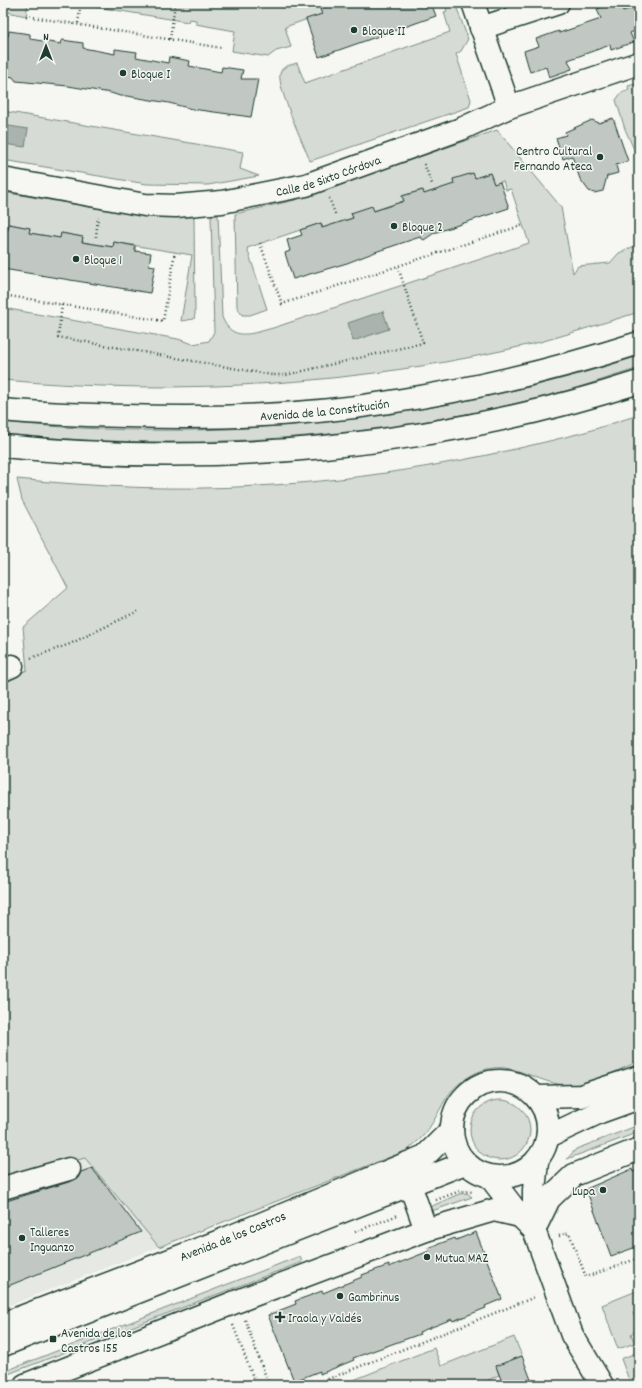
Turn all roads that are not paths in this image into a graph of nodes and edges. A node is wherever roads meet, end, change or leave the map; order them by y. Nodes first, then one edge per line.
1 (472, 3) edge
2 (558, 3) edge
3 (481, 28) junction
4 (639, 64) edge
5 (509, 107) junction
6 (3, 179) edge
7 (639, 344) edge
8 (639, 382) edge
9 (3, 410) edge
10 (3, 446) edge
11 (639, 1076) edge
12 (537, 1098) junction
13 (639, 1098) edge
14 (452, 1129) junction
15 (549, 1136) junction
16 (639, 1149) edge
17 (537, 1162) junction
18 (465, 1163) junction
19 (70, 1169) dead end
20 (490, 1177) junction
21 (410, 1185) junction
22 (3, 1188) edge
23 (531, 1229) junction
24 (426, 1230) junction
25 (3, 1324) edge
26 (572, 1335) junction
27 (3, 1345) edge
28 (25, 1385) edge
29 (584, 1385) edge
30 (602, 1385) edge

1 - 3 main road
2 - 3 main road
3 - 5 main road
4 - 5 main road, Calle de Sixto Córdova
5 - 6 main road, Calle de Sixto Córdova
7 - 9 main road, Avenida de la Constitución
8 - 10 main road
11 - 12 main road
12 - 14 main road
12 - 15 main road
13 - 15 main road
14 - 18 main road
14 - 25 main road, Avenida de los Castros
15 - 17 main road
16 - 23 main road
17 - 20 main road
17 - 23 main road
18 - 20 main road
18 - 21 main road, Avenida de los Castros
19 - 22 main road
20 - 23 main road
21 - 24 main road
21 - 27 main road, Avenida de los Castros
23 - 24 main road
23 - 26 main road
24 - 28 main road
26 - 29 main road
26 - 30 main road

